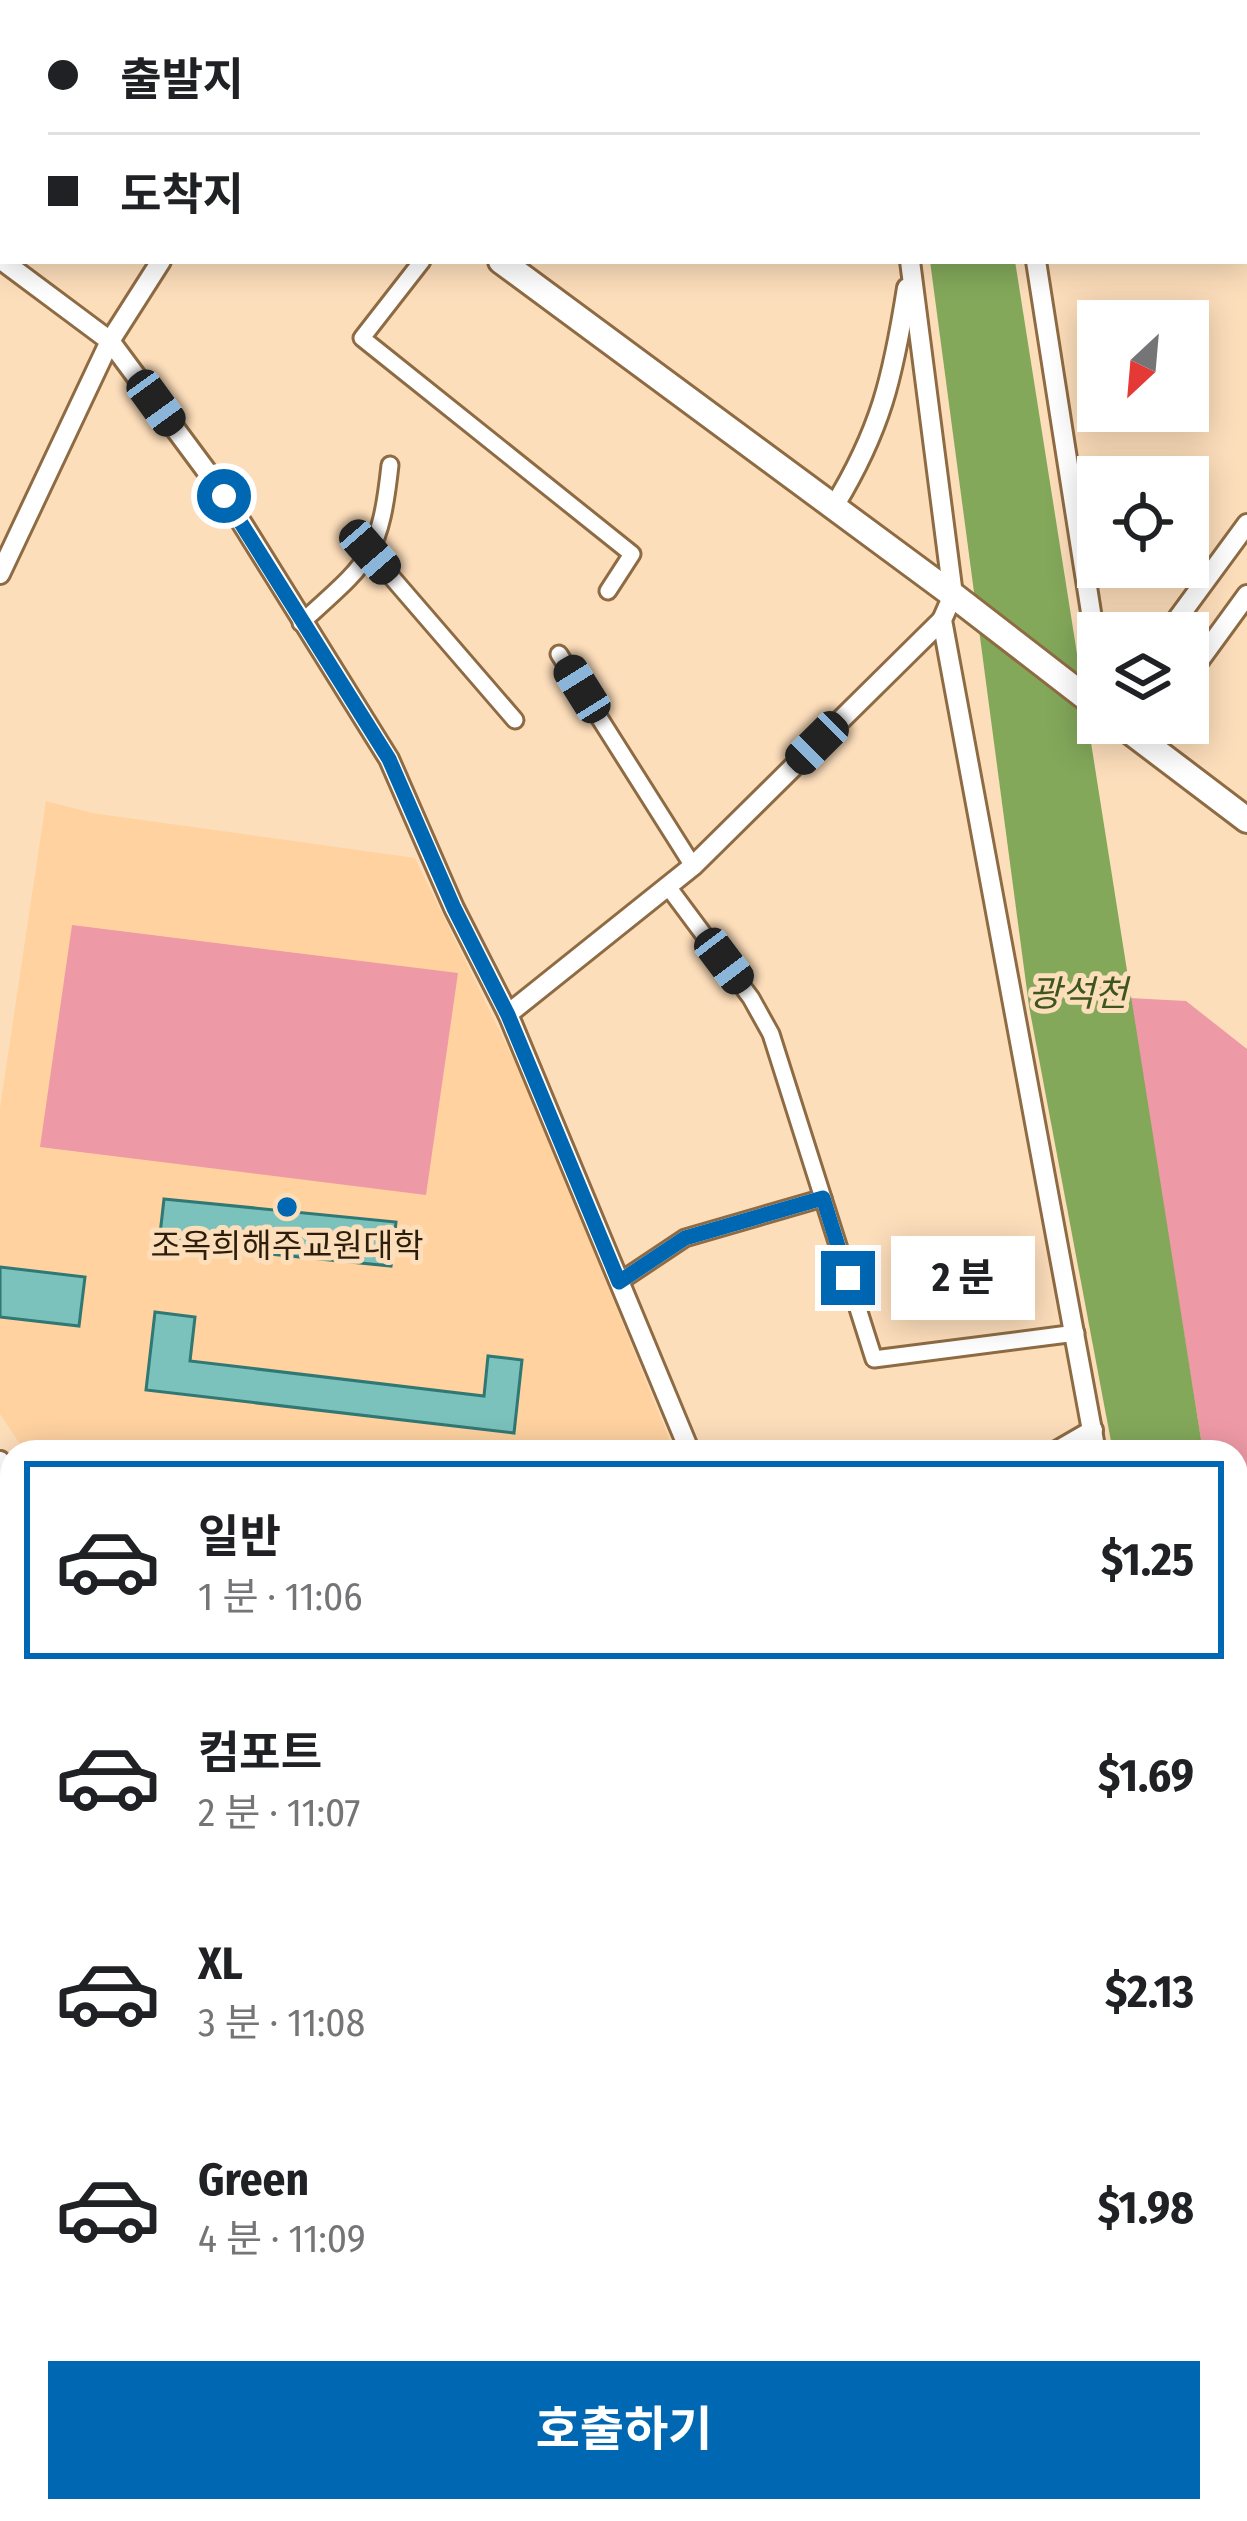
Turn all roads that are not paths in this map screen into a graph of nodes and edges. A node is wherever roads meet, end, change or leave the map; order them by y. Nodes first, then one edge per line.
1 (7, 264) edge
2 (159, 264) edge
3 (420, 264) edge
4 (505, 264) edge
5 (910, 264) edge
6 (910, 264) edge
7 (1036, 264) edge
8 (110, 341) junction
9 (390, 465) dead end
10 (833, 508) junction
11 (1247, 524) edge
12 (370, 552) junction
13 (0, 574) edge
14 (608, 591) dead end
15 (1247, 595) edge
16 (960, 600) junction
17 (1091, 612) edge
18 (1182, 612) edge
19 (941, 620) junction
20 (301, 622) junction
21 (1209, 647) edge
22 (560, 654) dead end
23 (1077, 691) edge
24 (515, 720) dead end
25 (1162, 744) edge
26 (1247, 820) edge
27 (693, 866) junction
28 (669, 888) junction
29 (508, 1015) junction
30 (823, 1198) junction
31 (619, 1282) junction
32 (1076, 1333) junction
33 (1093, 1430) junction
34 (684, 1440) edge
35 (1076, 1440) edge
36 (1094, 1440) edge

1 - 8 street
2 - 8 street
3 - 14 street
4 - 10 main road
5 - 10 street
6 - 16 street
7 - 17 street
8 - 13 street
8 - 20 street
9 - 12 street
10 - 16 main road
11 - 18 street
12 - 20 street
12 - 24 street
15 - 21 street
16 - 19 street
16 - 23 main road
19 - 27 street
19 - 32 street
20 - 29 street
22 - 27 street
25 - 26 main road
27 - 28 street
28 - 29 street
28 - 30 street
29 - 31 street
30 - 31 street
30 - 32 street
31 - 34 street
32 - 33 street
33 - 35 street
33 - 36 street

